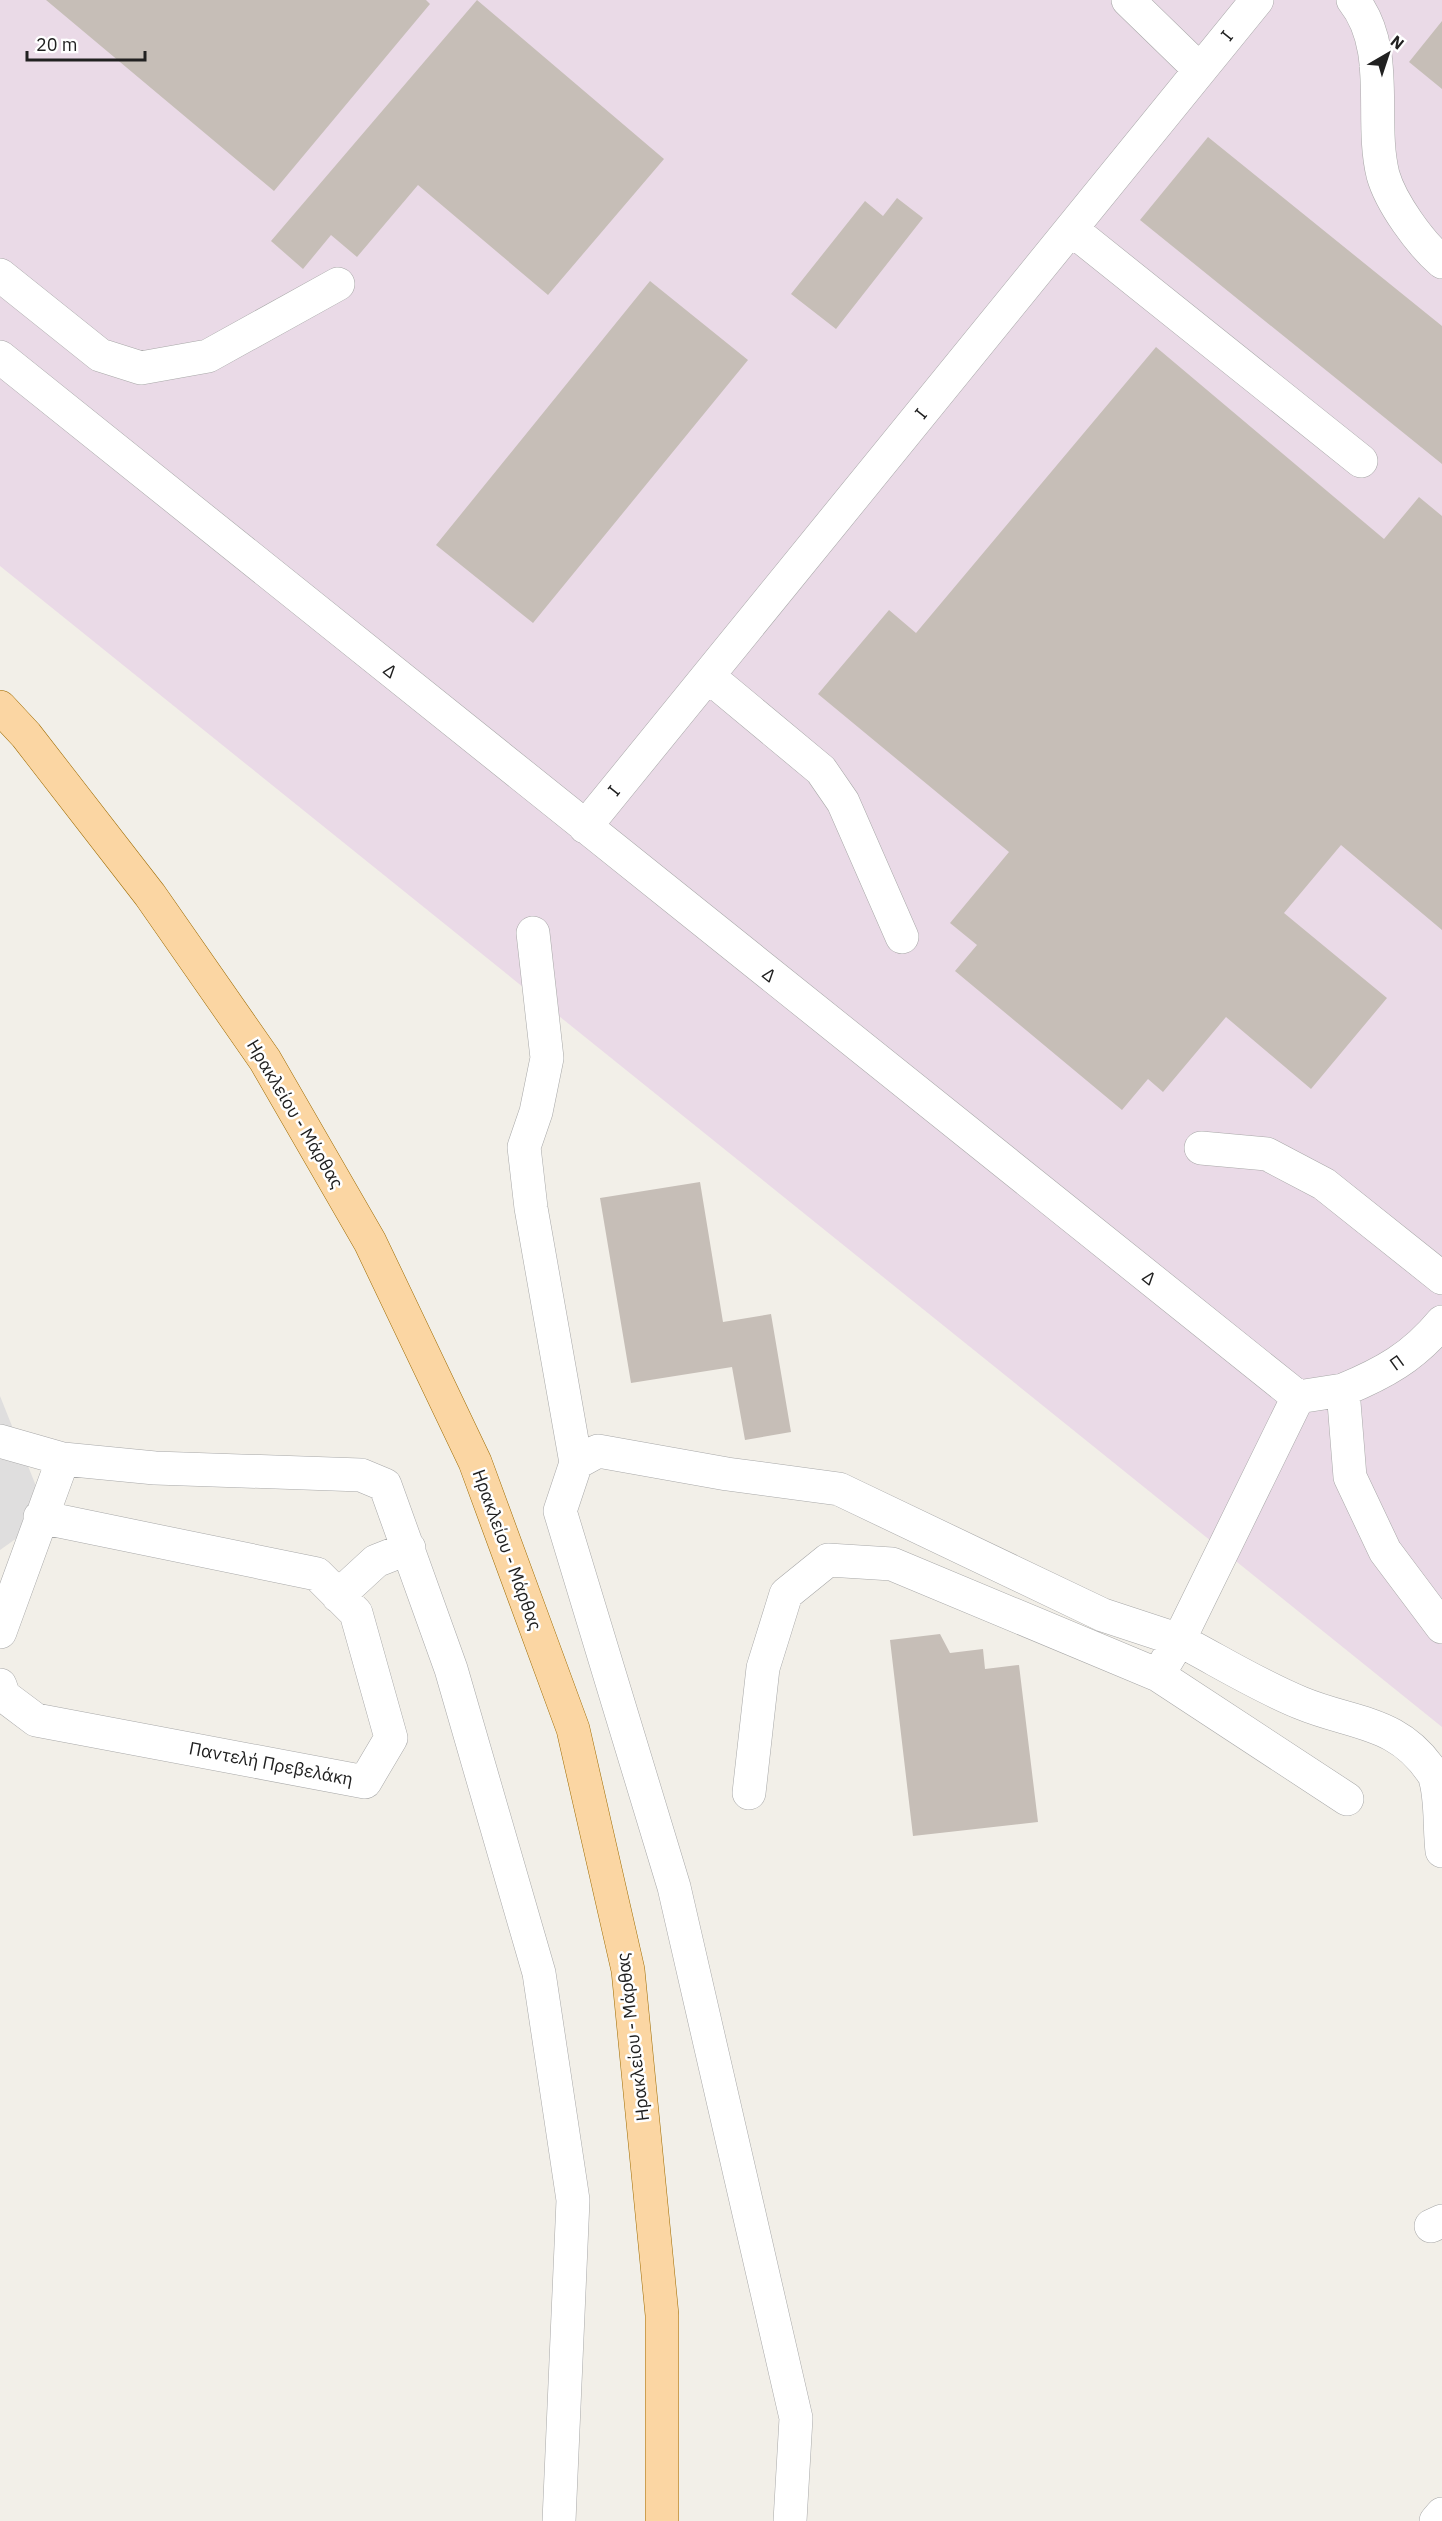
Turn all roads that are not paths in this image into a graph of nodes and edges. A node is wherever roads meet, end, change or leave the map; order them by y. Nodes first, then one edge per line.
1 (1128, 0) edge
2 (1257, 0) edge
3 (1353, 0) edge
4 (1200, 70) junction
5 (1071, 229) junction
6 (1442, 262) edge
7 (0, 275) edge
8 (338, 284) dead end
9 (0, 357) edge
10 (1361, 461) dead end
11 (708, 676) junction
12 (0, 706) edge
13 (585, 827) junction
14 (533, 933) dead end
15 (902, 937) dead end
16 (1201, 1148) dead end
17 (1442, 1278) edge
18 (1442, 1323) edge
19 (1343, 1390) junction
20 (1298, 1397) junction
21 (0, 1440) edge
22 (63, 1459) junction
23 (576, 1463) junction
24 (40, 1516) junction
25 (409, 1548) junction
26 (338, 1596) junction
27 (1442, 1627) edge
28 (0, 1632) edge
29 (1179, 1640) junction
30 (1158, 1675) junction
31 (0, 1685) edge
32 (749, 1793) dead end
33 (1347, 1799) dead end
34 (1442, 1851) edge
35 (1442, 2514) edge
36 (559, 2521) edge
37 (662, 2521) edge
38 (790, 2521) edge
39 (1436, 2521) edge

1 - 4 street
2 - 4 street, Ι
3 - 6 street
4 - 5 street, Ι
5 - 10 street
5 - 11 street, Ι
7 - 8 street
9 - 13 street, Δ
11 - 13 street, Ι
11 - 15 street
12 - 37 main road, Ηρακλείου - Μάρθας
13 - 20 street, Δ
14 - 23 street
16 - 17 street
18 - 19 street, Π
19 - 20 street
19 - 27 street
20 - 29 street
21 - 22 street
22 - 24 street
22 - 25 street
23 - 29 street
23 - 38 street
24 - 26 street, Παντελή Πρεβελάκη
24 - 28 street
25 - 26 street
25 - 36 street
26 - 31 street, Παντελή Πρεβελάκη
29 - 30 street
29 - 34 street
30 - 32 street
30 - 33 street
35 - 39 street

